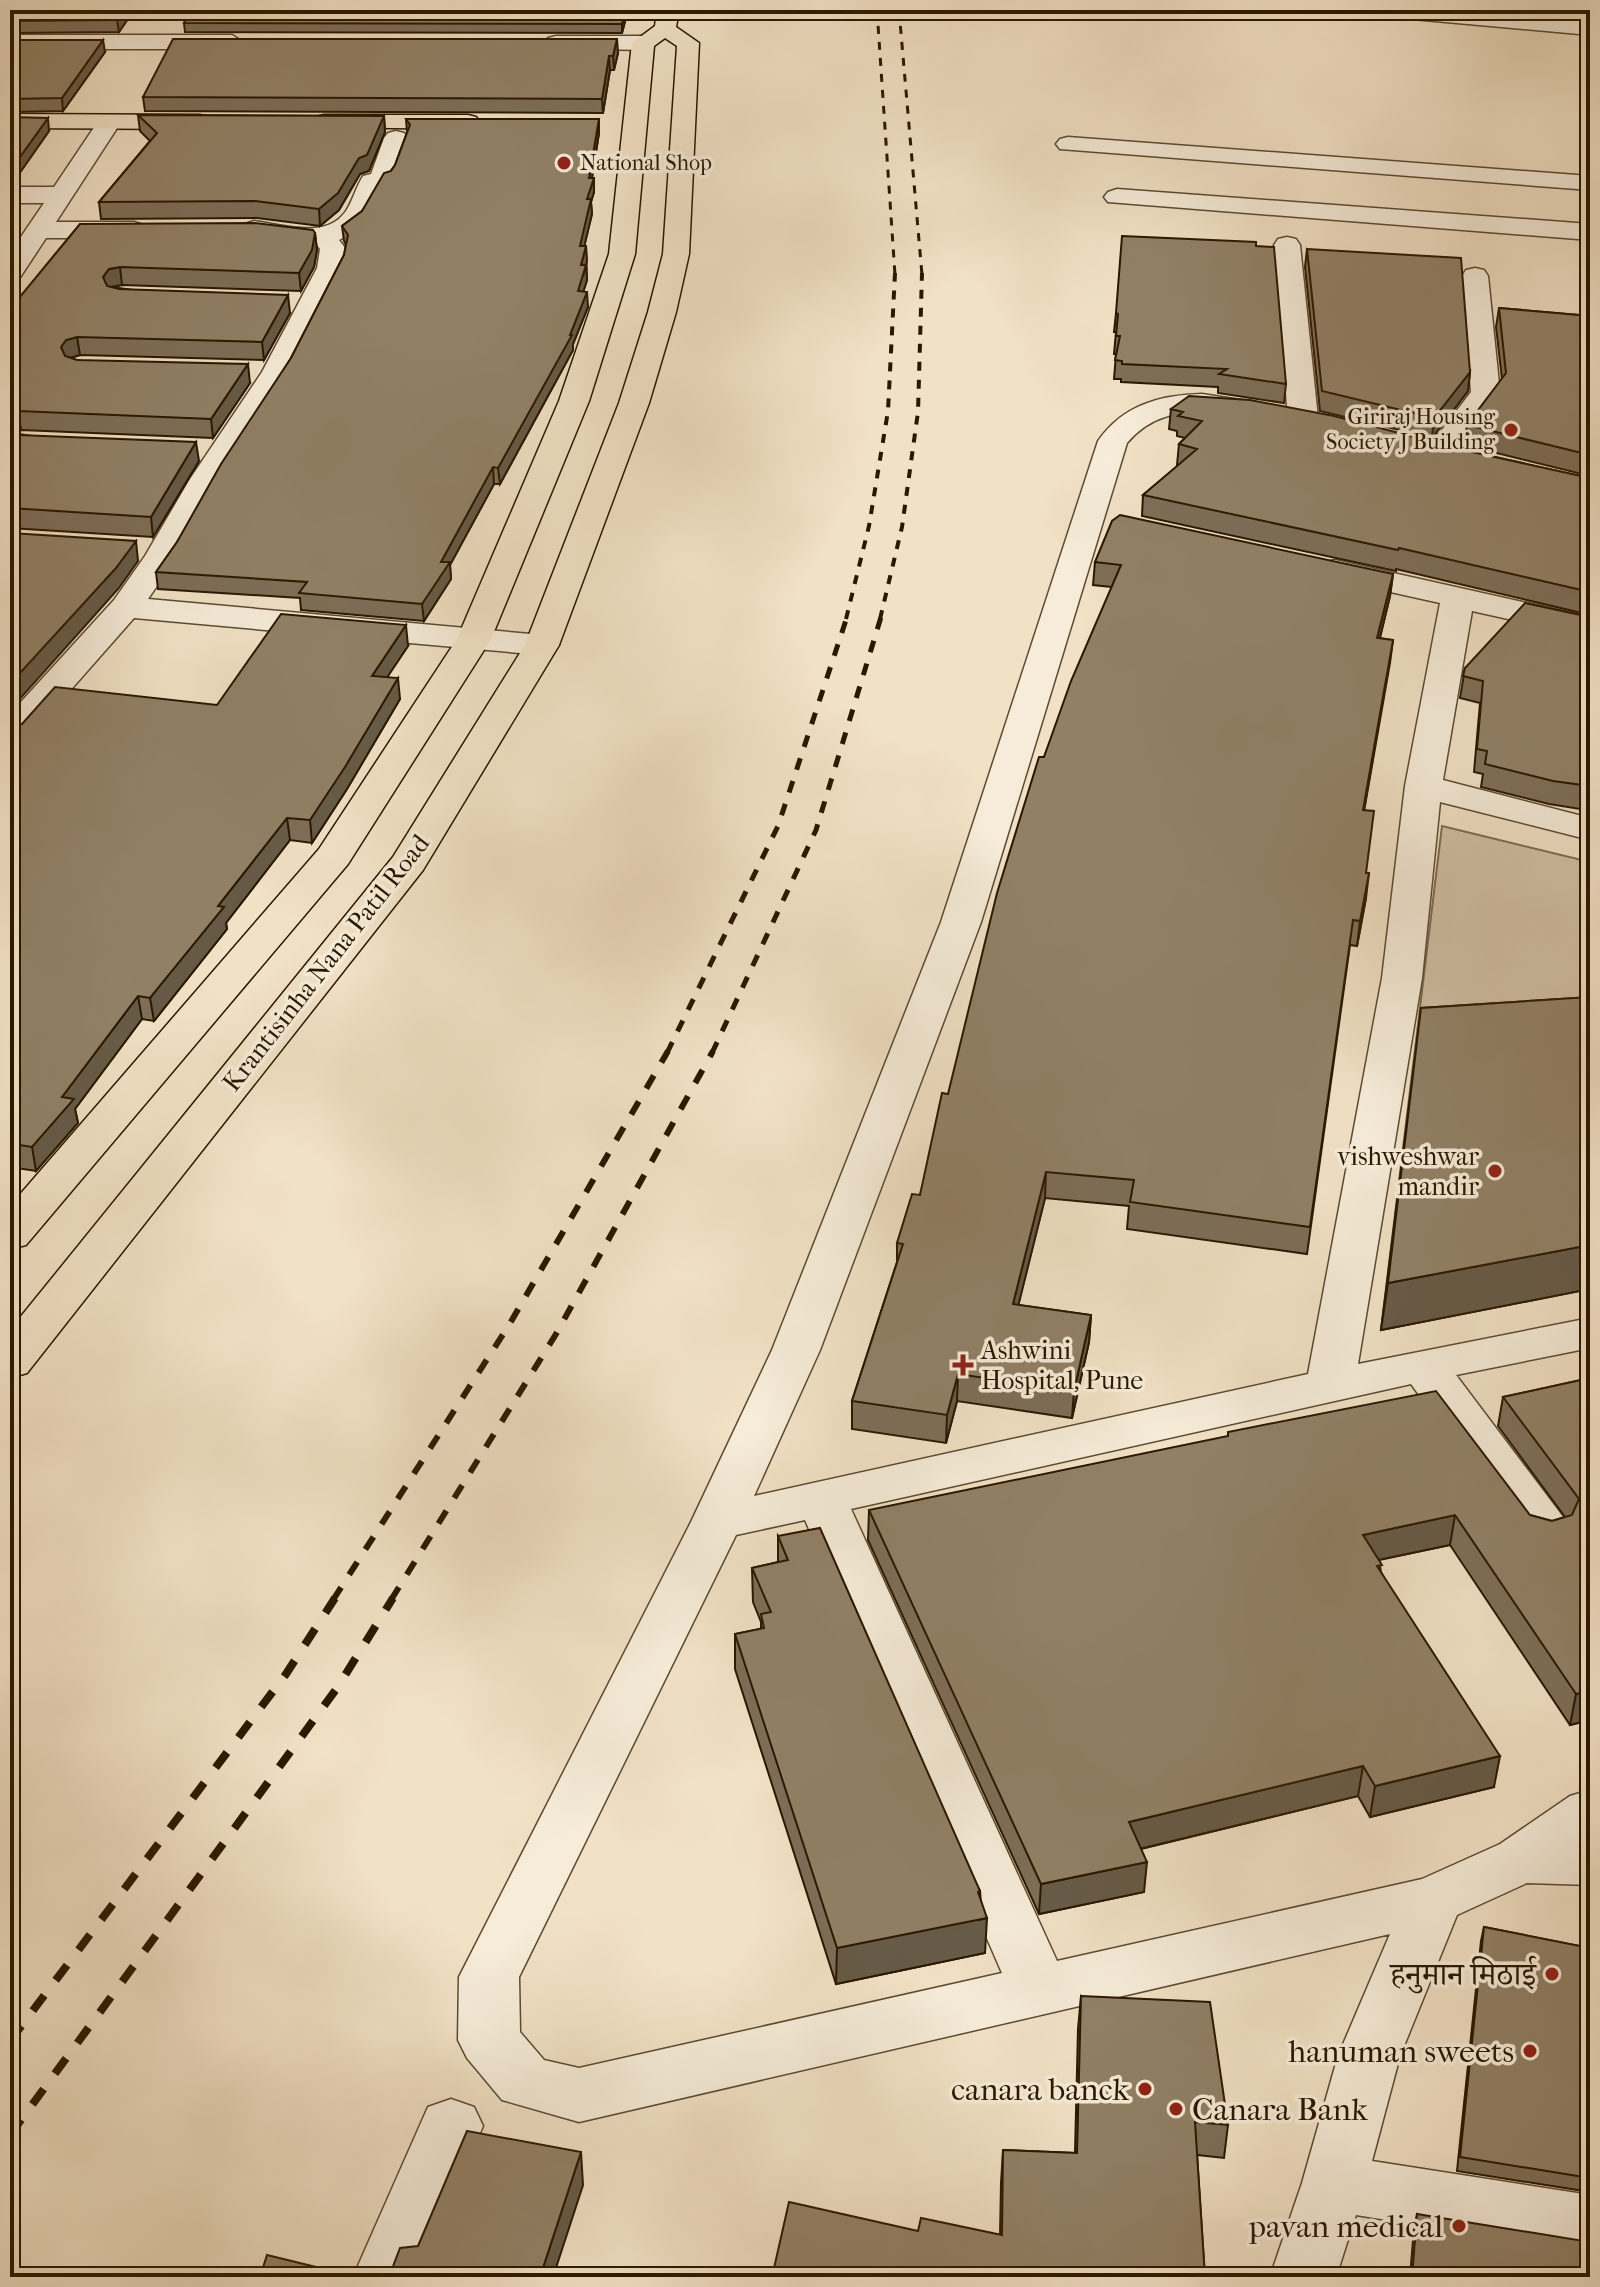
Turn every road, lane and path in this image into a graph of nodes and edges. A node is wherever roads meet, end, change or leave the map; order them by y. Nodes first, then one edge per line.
1 (1379, 10) edge
2 (221, 17) edge
3 (659, 27) edge
4 (1590, 28) edge
5 (10, 42) edge
6 (203, 42) junction
7 (250, 42) edge
8 (533, 43) edge
9 (10, 121) edge
10 (102, 130) junction
11 (221, 130) edge
12 (626, 130) junction
13 (683, 130) junction
14 (396, 138) junction
15 (10, 139) edge
16 (1068, 144) dead end
17 (1590, 183) edge
18 (10, 195) edge
19 (61, 195) junction
20 (1117, 197) dead end
21 (226, 229) edge
22 (40, 230) junction
23 (164, 230) edge
24 (1590, 232) edge
25 (324, 237) junction
26 (1287, 245) dead end
27 (10, 273) edge
28 (1475, 276) dead end
29 (281, 301) edge
30 (312, 302) junction
31 (246, 371) edge
32 (276, 372) junction
33 (1303, 418) junction
34 (1348, 429) edge
35 (1394, 441) edge
36 (193, 449) edge
37 (224, 450) junction
38 (1304, 564) edge
39 (1458, 597) junction
40 (126, 607) junction
41 (1590, 627) edge
42 (474, 639) junction
43 (542, 645) junction
44 (10, 736) edge
45 (1423, 786) junction
46 (1590, 829) edge
47 (10, 1235) edge
48 (1590, 1333) edge
49 (10, 1362) edge
50 (1423, 1366) junction
51 (1330, 1385) junction
52 (821, 1499) junction
53 (717, 1522) junction
54 (1545, 1530) edge
55 (1590, 1812) edge
56 (1521, 1860) junction
57 (1590, 1862) edge
58 (1434, 1900) junction
59 (1040, 1990) junction
60 (451, 2126) dead end
61 (1334, 2183) junction
62 (1590, 2224) edge
63 (386, 2277) edge
64 (1303, 2277) edge

1 - 4 street
2 - 6 street
3 - 8 street
3 - 12 main road
3 - 13 main road, Krantisinha Nana Patil Road
5 - 6 street
6 - 7 street
9 - 10 main road
10 - 11 main road
10 - 15 main road
10 - 19 street
12 - 13 main road
12 - 42 main road
13 - 43 main road, Krantisinha Nana Patil Road
14 - 14 main road
14 - 25 street
16 - 17 street
18 - 19 street
19 - 22 street
20 - 24 street
21 - 25 street
22 - 23 street
22 - 27 street
25 - 30 street
26 - 33 street
28 - 35 street
29 - 30 street
30 - 32 street
31 - 32 street
32 - 37 street
33 - 34 street
33 - 53 street
36 - 37 street
37 - 40 street
38 - 39 street
39 - 41 street
39 - 45 street
40 - 42 street
40 - 44 street
42 - 43 street
42 - 47 main road
43 - 49 main road, Krantisinha Nana Patil Road
45 - 46 street
45 - 51 street
48 - 50 street
50 - 51 street
50 - 54 street
51 - 52 street
52 - 53 street
52 - 59 street
53 - 59 street
55 - 56 street
56 - 57 street
56 - 58 street
58 - 59 street
58 - 61 street
60 - 63 street
61 - 62 street
61 - 64 street

